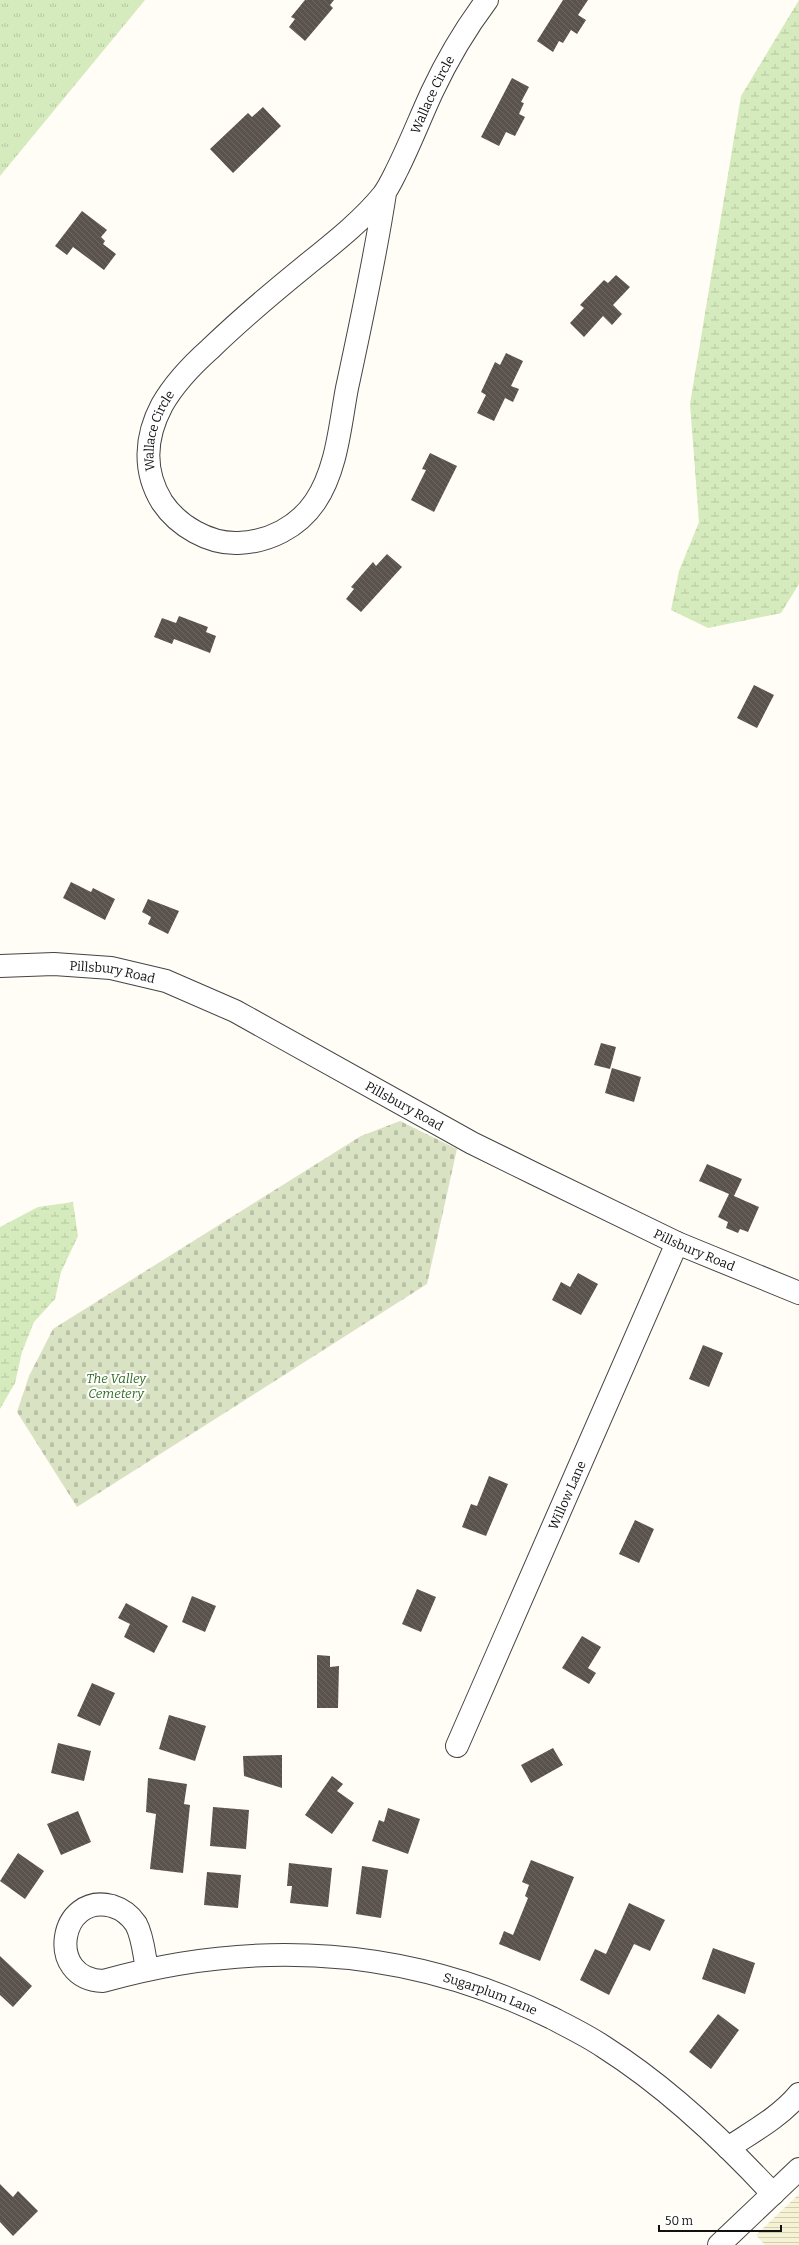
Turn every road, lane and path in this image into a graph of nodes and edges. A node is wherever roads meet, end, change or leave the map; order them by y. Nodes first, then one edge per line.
1 (487, 0) edge
2 (385, 193) junction
3 (0, 966) edge
4 (678, 1243) junction
5 (799, 1293) edge
6 (457, 1746) dead end
7 (147, 1969) dead end
8 (799, 2094) edge
9 (728, 2148) junction
10 (799, 2169) edge
11 (773, 2194) junction
12 (719, 2245) edge

1 - 2 street, Wallace Circle
2 - 2 street, Wallace Circle
3 - 4 street, Pillsbury Road
4 - 5 street, Pillsbury Road
4 - 6 street, Willow Lane
7 - 9 street, Sugarplum Lane
8 - 9 street
9 - 11 street, Sugarplum Lane
10 - 11 street
11 - 12 street

